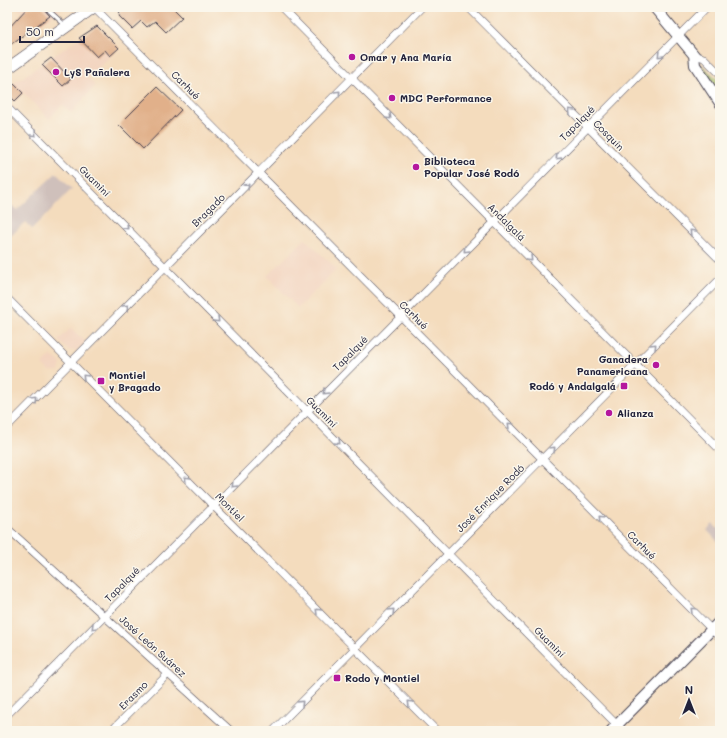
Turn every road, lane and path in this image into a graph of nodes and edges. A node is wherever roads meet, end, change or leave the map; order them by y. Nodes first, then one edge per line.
1 (45, 7) edge
2 (94, 7) edge
3 (281, 7) edge
4 (422, 7) edge
5 (468, 7) edge
6 (654, 7) edge
7 (707, 7) edge
8 (67, 26) junction
9 (679, 36) junction
10 (694, 55) junction
11 (7, 69) edge
12 (720, 74) edge
13 (352, 79) junction
14 (720, 103) edge
15 (7, 107) edge
16 (587, 127) junction
17 (259, 174) junction
18 (494, 222) junction
19 (720, 260) edge
20 (165, 267) junction
21 (720, 279) edge
22 (7, 298) edge
23 (401, 316) junction
24 (71, 363) junction
25 (636, 364) junction
26 (307, 410) junction
27 (7, 428) edge
28 (720, 450) edge
29 (543, 459) junction
30 (214, 506) junction
31 (7, 528) edge
32 (448, 554) junction
33 (105, 616) junction
34 (720, 621) edge
35 (712, 630) junction
36 (720, 638) edge
37 (356, 648) junction
38 (168, 674) junction
39 (7, 715) edge
40 (617, 729) edge
41 (111, 731) edge
42 (231, 731) edge
43 (273, 731) edge
44 (437, 731) edge

1 - 8 lane
2 - 8 main road
2 - 17 street, Carhué
3 - 13 street, Andalgalá
4 - 13 street, Bragado
16 -> 5 street, Cosquín
6 - 9 street
7 - 9 street, Tapalqué
8 - 11 main road
9 - 10 street
9 -> 16 street, Tapalqué
10 - 12 street
10 - 14 street
17 -> 13 street, Bragado
13 -> 18 street, Andalgalá
15 -> 20 street, Guaminí
16 -> 18 street, Tapalqué
19 -> 16 street, Cosquín
20 -> 17 street, Bragado
17 - 23 street, Carhué
18 -> 23 street, Tapalqué
18 -> 25 street, Andalgalá
24 -> 20 street, Bragado
20 -> 26 street, Guaminí
25 -> 21 street, José Enrique Rodó
22 - 24 street, Montiel
23 -> 26 street, Tapalqué
29 -> 23 street, Carhué
27 -> 24 street, Bragado
30 -> 24 street, Montiel
25 - 28 street, Andalgalá
29 -> 25 street, José Enrique Rodó
26 -> 30 street, Tapalqué
26 -> 32 street, Guaminí
29 - 32 street, José Enrique Rodó
35 -> 29 street, Carhué
30 - 33 street, Tapalqué
37 -> 30 street, Montiel
31 - 33 street, José León Suárez
37 -> 32 street, José Enrique Rodó
32 - 40 street, Guaminí
33 - 38 street, José León Suárez
33 -> 39 street, Tapalqué
34 - 35 street
35 - 36 street, Carhué
35 - 40 street
43 -> 37 street, José Enrique Rodó
44 -> 37 street, Montiel
38 - 41 street, Erasmo
38 - 42 street, José León Suárez

